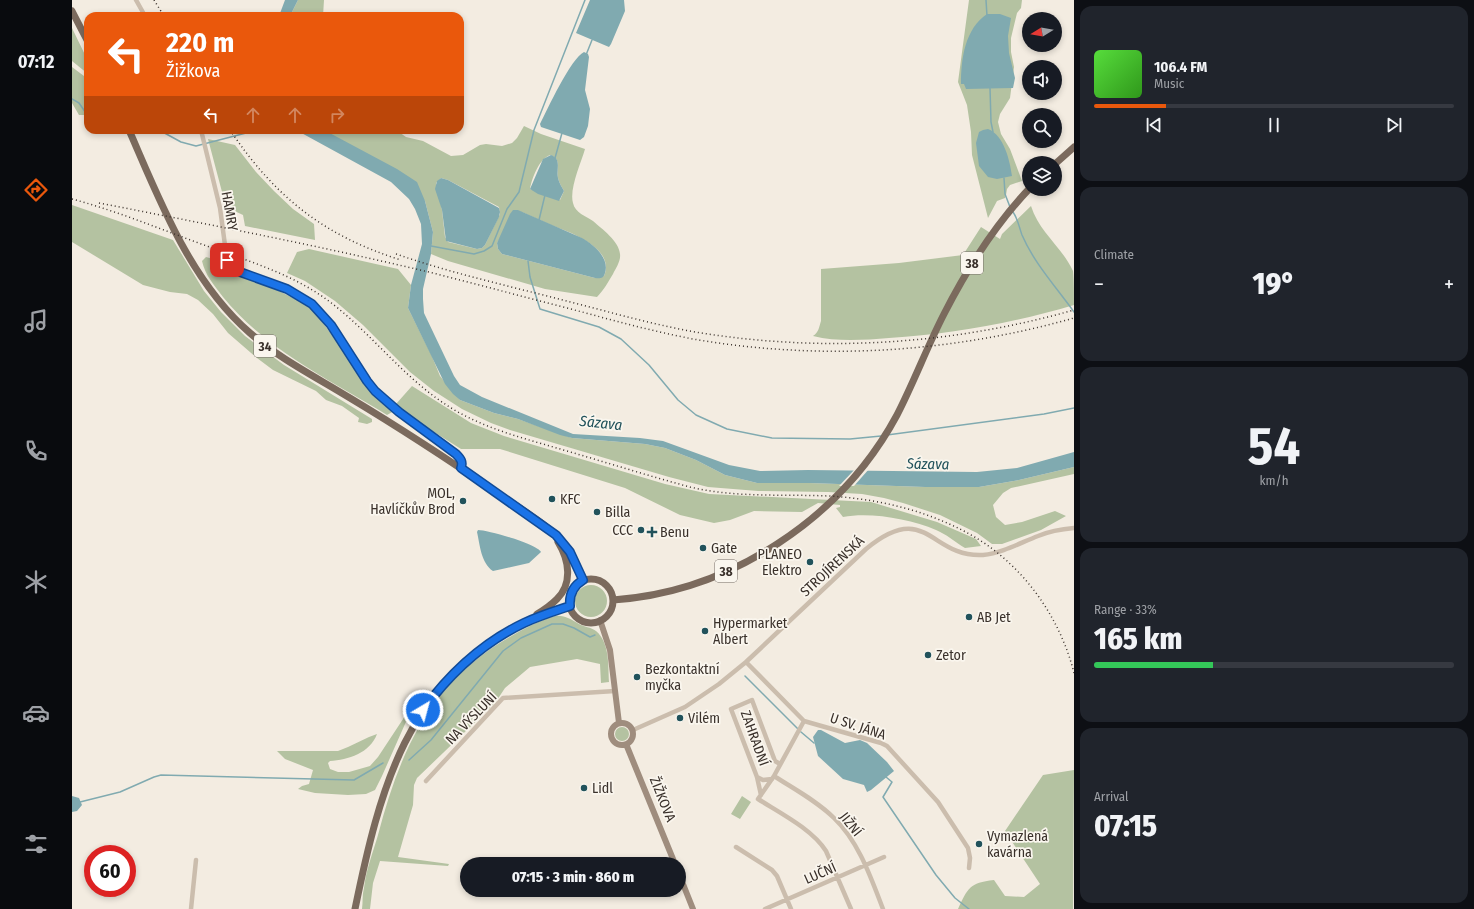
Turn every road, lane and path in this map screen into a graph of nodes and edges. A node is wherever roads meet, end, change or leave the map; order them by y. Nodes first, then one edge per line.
1 (136, 0) edge
2 (72, 11) edge
3 (144, 12) edge
4 (84, 34) edge
5 (131, 134) edge
6 (202, 134) edge
7 (1074, 147) edge
8 (1062, 158) edge
9 (1022, 196) edge
10 (461, 468) junction
11 (1074, 528) edge
12 (552, 531) junction
13 (583, 580) junction
14 (613, 600) junction
15 (570, 606) junction
16 (600, 620) junction
17 (525, 622) junction
18 (746, 662) junction
19 (614, 691) junction
20 (804, 721) junction
21 (619, 723) junction
22 (633, 730) junction
23 (626, 744) junction
24 (780, 764) junction
25 (757, 777) junction
26 (773, 778) junction
27 (426, 781) dead end
28 (761, 795) junction
29 (736, 847) dead end
30 (672, 857) edge
31 (884, 857) dead end
32 (196, 860) dead end
33 (865, 865) junction
34 (969, 868) dead end
35 (838, 878) junction
36 (686, 892) edge
37 (787, 900) junction
38 (191, 909) edge
39 (355, 909) edge
40 (693, 909) edge
41 (765, 909) edge
42 (791, 909) edge
43 (851, 909) edge
44 (883, 909) edge

1 - 3 street
2 - 4 main road
5 - 10 main road, 34
6 - 10 street, HAMRY
7 - 8 main road
9 - 14 main road, 38
10 - 12 main road, 34
11 - 18 street, STROJÍRENSKÁ
12 - 13 main road
12 - 17 main road, 34
13 - 14 main road
13 - 15 main road
14 - 16 main road
15 - 16 main road
15 - 17 main road, 34
16 - 19 main road
17 - 39 main road, 34
18 - 20 street, U SV. JÁNA
18 - 22 street, STROJÍRENSKÁ
19 - 21 main road
19 - 27 street, NA VÝSLUNÍ
20 - 24 street, ZAHRADNÍ
20 - 34 street, U SV. JÁNA
21 - 22 main road
21 - 23 main road
22 - 23 main road
23 - 30 main road, ŽIŽKOVA
24 - 25 street, ZAHRADNÍ
24 - 26 street, ZAHRADNÍ
25 - 26 street
25 - 28 street, ZAHRADNÍ
26 - 28 street, ZAHRADNÍ
26 - 33 street, JIŽNÍ
28 - 35 street, ZAHRADNÍ
29 - 37 street
31 - 33 street, LUČNÍ
32 - 38 street
33 - 35 street, LUČNÍ
33 - 44 street, JIŽNÍ
35 - 37 street, LUČNÍ
35 - 43 street, ZAHRADNÍ
36 - 40 main road
37 - 41 street, LUČNÍ
37 - 42 street

